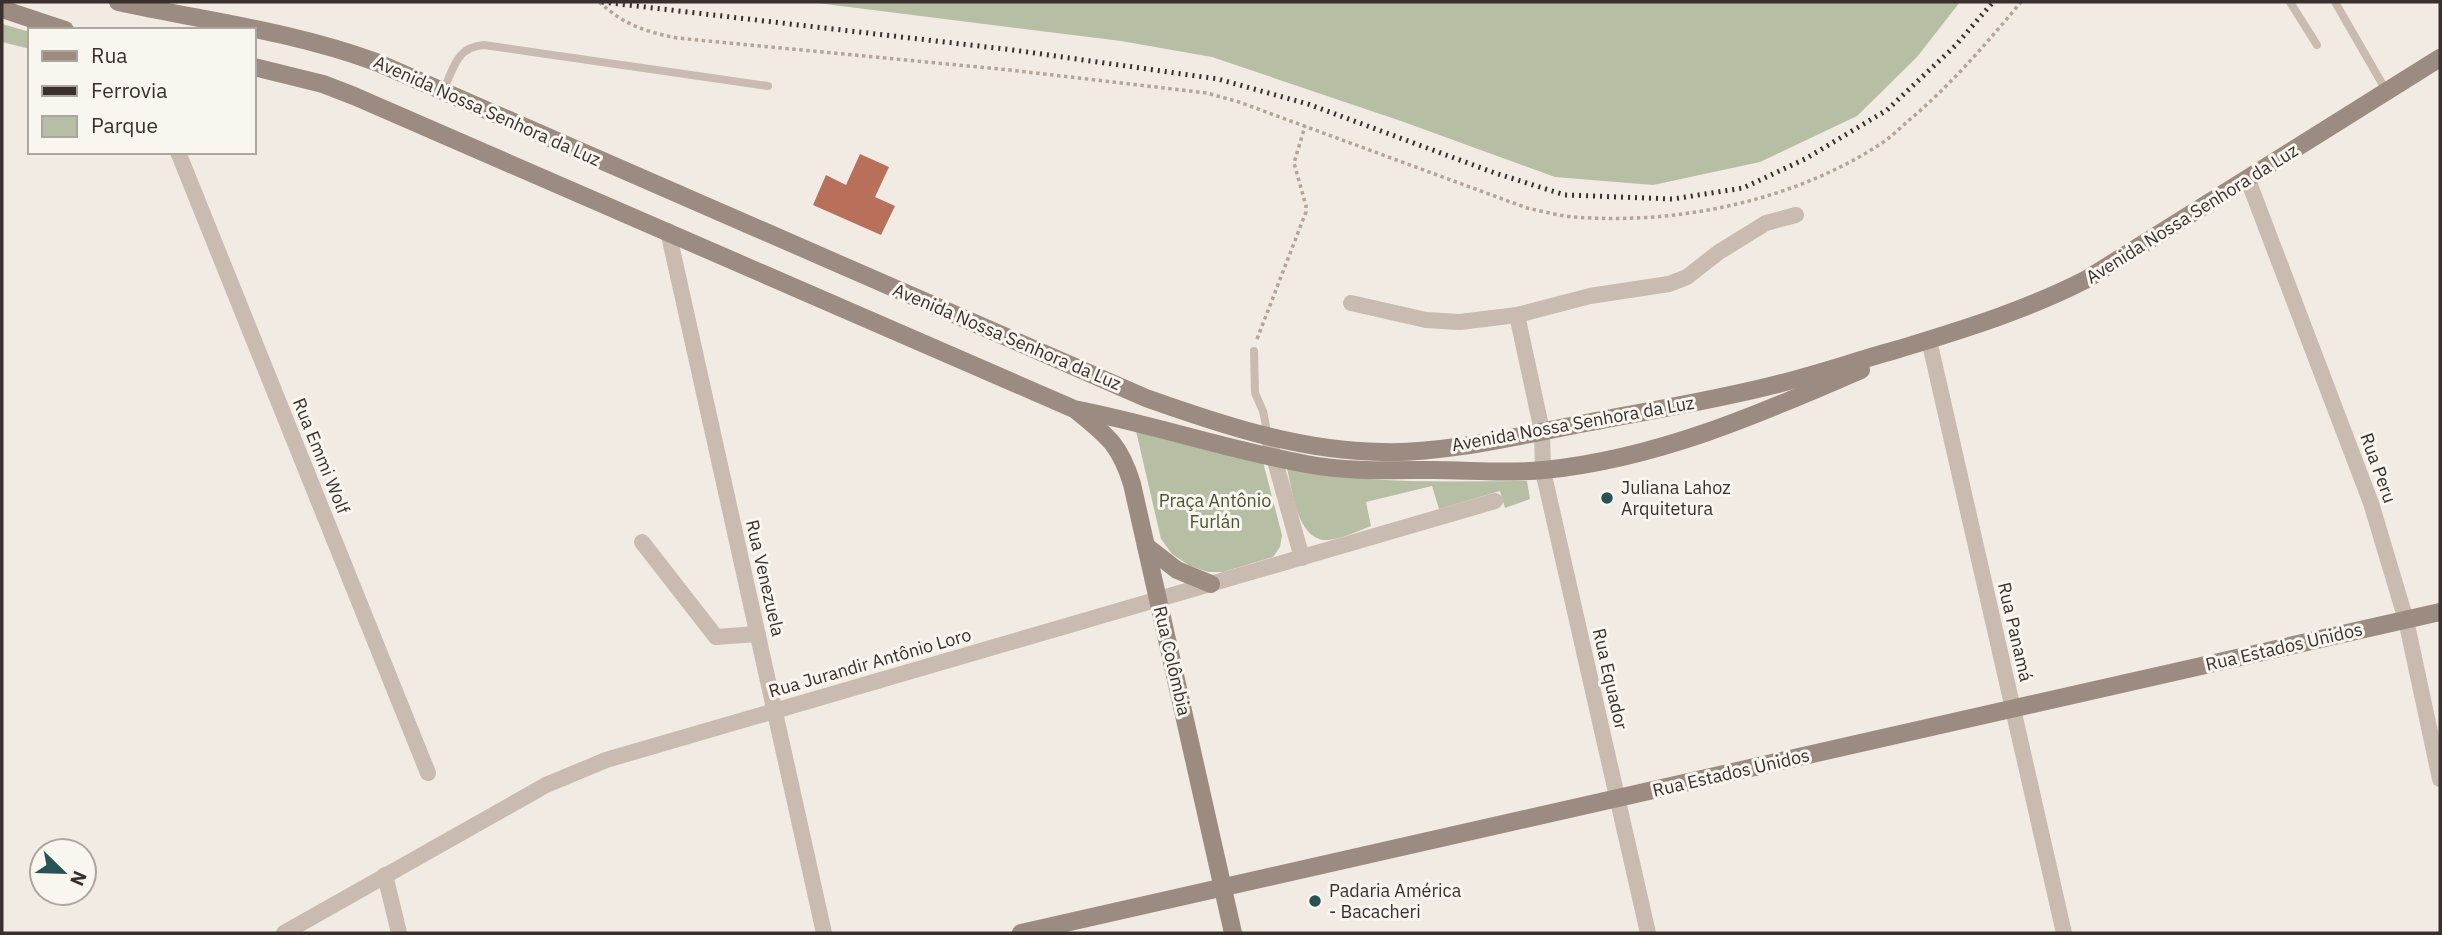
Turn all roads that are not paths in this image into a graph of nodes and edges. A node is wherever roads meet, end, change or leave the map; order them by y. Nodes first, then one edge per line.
1 (118, 2) edge
2 (2290, 2) edge
3 (2335, 2) edge
4 (2, 9) edge
5 (59, 28) edge
6 (2317, 45) dead end
7 (2440, 58) edge
8 (256, 67) edge
9 (768, 86) dead end
10 (443, 91) junction
11 (2387, 92) junction
12 (179, 154) edge
13 (2248, 180) junction
14 (1796, 215) dead end
15 (668, 230) junction
16 (1351, 303) dead end
17 (1517, 315) junction
18 (1928, 340) junction
19 (1254, 351) road end
20 (1074, 409) junction
21 (1542, 432) junction
22 (1268, 436) junction
23 (1273, 457) junction
24 (1543, 471) junction
25 (1495, 501) dead end
26 (642, 542) dead end
27 (1146, 546) junction
28 (1302, 558) junction
29 (1210, 584) junction
30 (1158, 599) junction
31 (2440, 612) edge
32 (2406, 620) junction
33 (758, 634) junction
34 (2012, 709) junction
35 (776, 711) junction
36 (428, 773) dead end
37 (2440, 779) edge
38 (1617, 799) junction
39 (386, 876) junction
40 (1223, 888) junction
41 (284, 933) edge
42 (399, 933) edge
43 (824, 933) edge
44 (1021, 933) edge
45 (1233, 933) edge
46 (1648, 933) edge
47 (2064, 933) edge

1 - 10 main road, Avenida Nossa Senhora da Luz
2 - 6 lane
3 - 11 lane
4 - 5 main road
7 - 11 main road, Avenida Nossa Senhora da Luz
8 - 15 main road, Avenida Nossa Senhora da Luz
9 - 10 lane
10 - 22 main road, Avenida Nossa Senhora da Luz
11 - 13 main road, Avenida Nossa Senhora da Luz
12 - 36 street, Rua Emmi Wolf
13 - 18 main road, Avenida Nossa Senhora da Luz
13 - 32 street, Rua Peru
14 - 17 street
15 - 20 main road, Avenida Nossa Senhora da Luz
15 - 33 street, Rua Venezuela
16 - 17 street
17 - 21 street, Rua Equador
18 - 21 main road, Avenida Nossa Senhora da Luz
18 - 24 main road, Avenida Nossa Senhora da Luz
18 - 34 street, Rua Panamá
19 - 22 lane
20 - 23 main road, Avenida Nossa Senhora da Luz
20 - 27 main road, Rua Colômbia
21 - 22 main road, Avenida Nossa Senhora da Luz
21 - 24 street, Rua Equador
22 - 23 street
23 - 24 main road, Avenida Nossa Senhora da Luz
23 - 28 street
24 - 38 street, Rua Equador
25 - 28 street, Rua Jurandir Antônio Loro
26 - 33 street
27 - 29 main road
27 - 30 main road, Rua Colômbia
28 - 29 street, Rua Jurandir Antônio Loro
29 - 30 street, Rua Jurandir Antônio Loro
30 - 35 street, Rua Jurandir Antônio Loro
30 - 40 main road, Rua Colômbia
31 - 32 main road, Rua Estados Unidos
32 - 34 main road, Rua Estados Unidos
32 - 37 street, Rua Peru
33 - 35 street, Rua Venezuela
34 - 38 main road, Rua Estados Unidos
34 - 47 street, Rua Panamá
35 - 39 street, Rua Jurandir Antônio Loro
35 - 43 street, Rua Venezuela
38 - 40 main road, Rua Estados Unidos
38 - 46 street, Rua Equador
39 - 41 street, Rua Jurandir Antônio Loro
39 - 42 street
40 - 44 main road, Rua Estados Unidos
40 - 45 main road, Rua Colômbia

